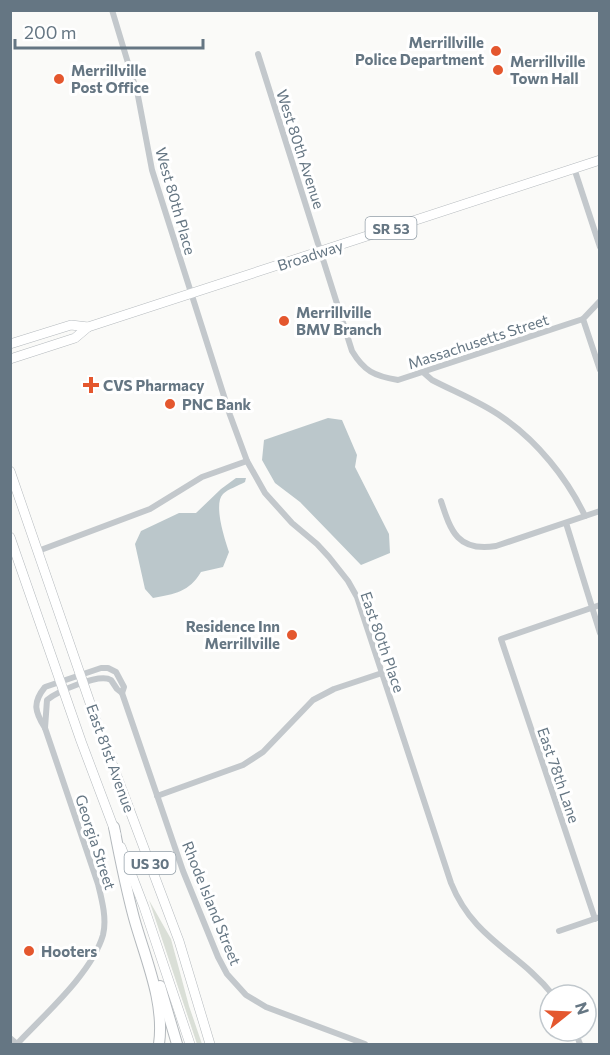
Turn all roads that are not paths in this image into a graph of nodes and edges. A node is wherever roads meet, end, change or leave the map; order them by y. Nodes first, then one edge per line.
1 (112, 10) edge
2 (258, 54) dead end
3 (600, 160) edge
4 (574, 168) junction
5 (600, 246) edge
6 (321, 251) junction
7 (192, 294) junction
8 (600, 301) edge
9 (583, 319) junction
10 (88, 327) junction
11 (10, 344) edge
12 (10, 359) edge
13 (600, 370) edge
14 (424, 373) junction
15 (247, 461) junction
16 (10, 471) edge
17 (441, 501) dead end
18 (600, 511) edge
19 (585, 516) junction
20 (566, 523) junction
21 (10, 537) edge
22 (38, 551) junction
23 (596, 607) edge
24 (600, 633) edge
25 (382, 673) junction
26 (82, 679) junction
27 (62, 686) junction
28 (45, 728) junction
29 (157, 796) junction
30 (114, 828) junction
31 (597, 918) edge
32 (559, 931) dead end
33 (141, 939) junction
34 (542, 983) edge
35 (10, 1038) edge
36 (17, 1044) edge
37 (159, 1044) edge
38 (177, 1044) edge
39 (190, 1044) edge
40 (210, 1044) edge
41 (365, 1044) edge

1 - 7 street, West 80th Place
2 - 6 street, West 80th Avenue
3 - 4 main road, Broadway / SR 53
4 - 5 street
4 - 6 main road, Broadway / SR 53
6 - 7 main road, Broadway / SR 53
6 - 14 street, Massachusetts Street
7 - 10 main road, Broadway / SR 53
7 - 15 street, East 80th Place
8 - 9 street
9 - 13 street
9 - 14 street, Massachusetts Street
10 - 11 main road, Broadway / SR 53
10 - 12 main road, Broadway / SR 53
14 - 19 street
15 - 22 street
15 - 25 street, East 80th Place
16 - 22 main road, East 81st Avenue / US 30
17 - 20 street
18 - 19 street
19 - 20 street
20 - 23 street
21 - 27 main road, East 81st Avenue / US 30
22 - 26 main road, East 81st Avenue / US 30
23 - 24 street
23 - 31 street, East 78th Lane
25 - 29 street
25 - 34 street, East 80th Place
26 - 27 street, Rhode Island Street
26 - 29 street, Rhode Island Street
26 - 40 main road, East 81st Avenue / US 30
27 - 28 street, Georgia Street
27 - 28 street, Georgia Street
27 - 30 main road, East 81st Avenue / US 30
28 - 36 street, Georgia Street
29 - 41 street, Rhode Island Street
30 - 33 highway
30 - 39 main road, East 81st Avenue / US 30
31 - 32 street
33 - 37 highway
33 - 38 highway
35 - 36 street

